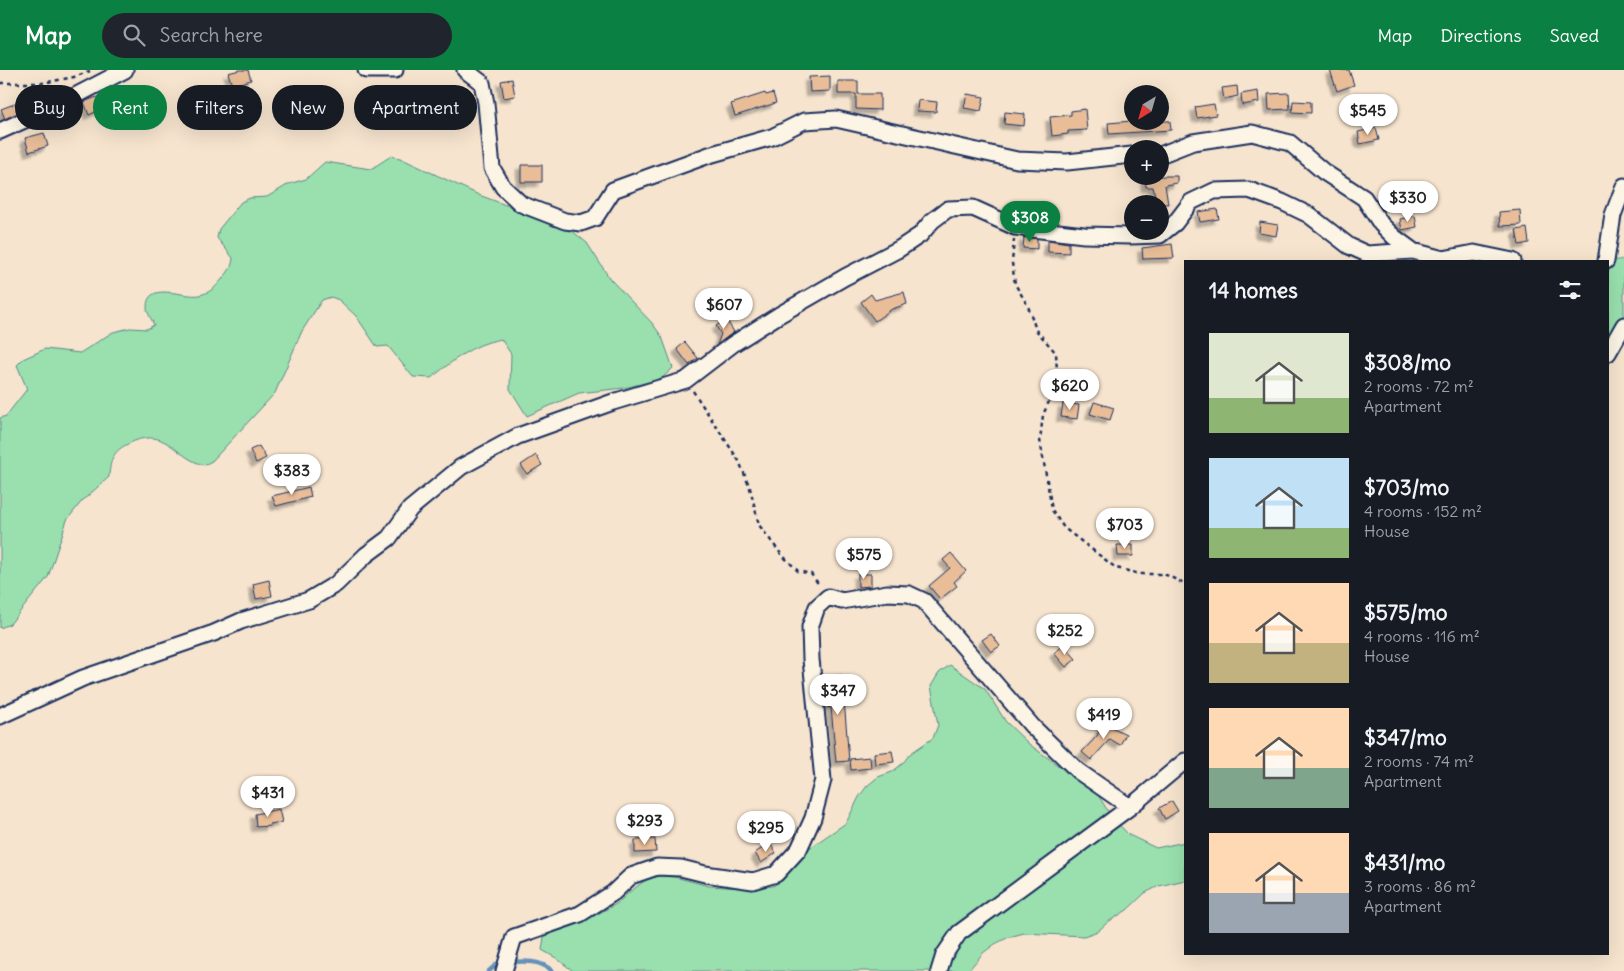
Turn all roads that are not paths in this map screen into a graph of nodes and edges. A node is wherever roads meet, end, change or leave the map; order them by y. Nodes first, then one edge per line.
1 (125, 70) edge
2 (366, 70) edge
3 (395, 70) edge
4 (465, 70) edge
5 (0, 131) edge
6 (1169, 151) edge
7 (1124, 156) edge
8 (1624, 186) edge
9 (1413, 251) junction
10 (1508, 260) edge
11 (1606, 260) edge
12 (1624, 325) edge
13 (1609, 351) edge
14 (0, 716) edge
15 (1184, 762) edge
16 (1130, 807) junction
17 (504, 971) edge
18 (939, 971) edge

1 - 5 street
2 - 3 street
4 - 7 street
6 - 9 street
8 - 11 street
9 - 10 street
9 - 14 street
12 - 13 street
15 - 16 street
16 - 17 street
16 - 18 street

